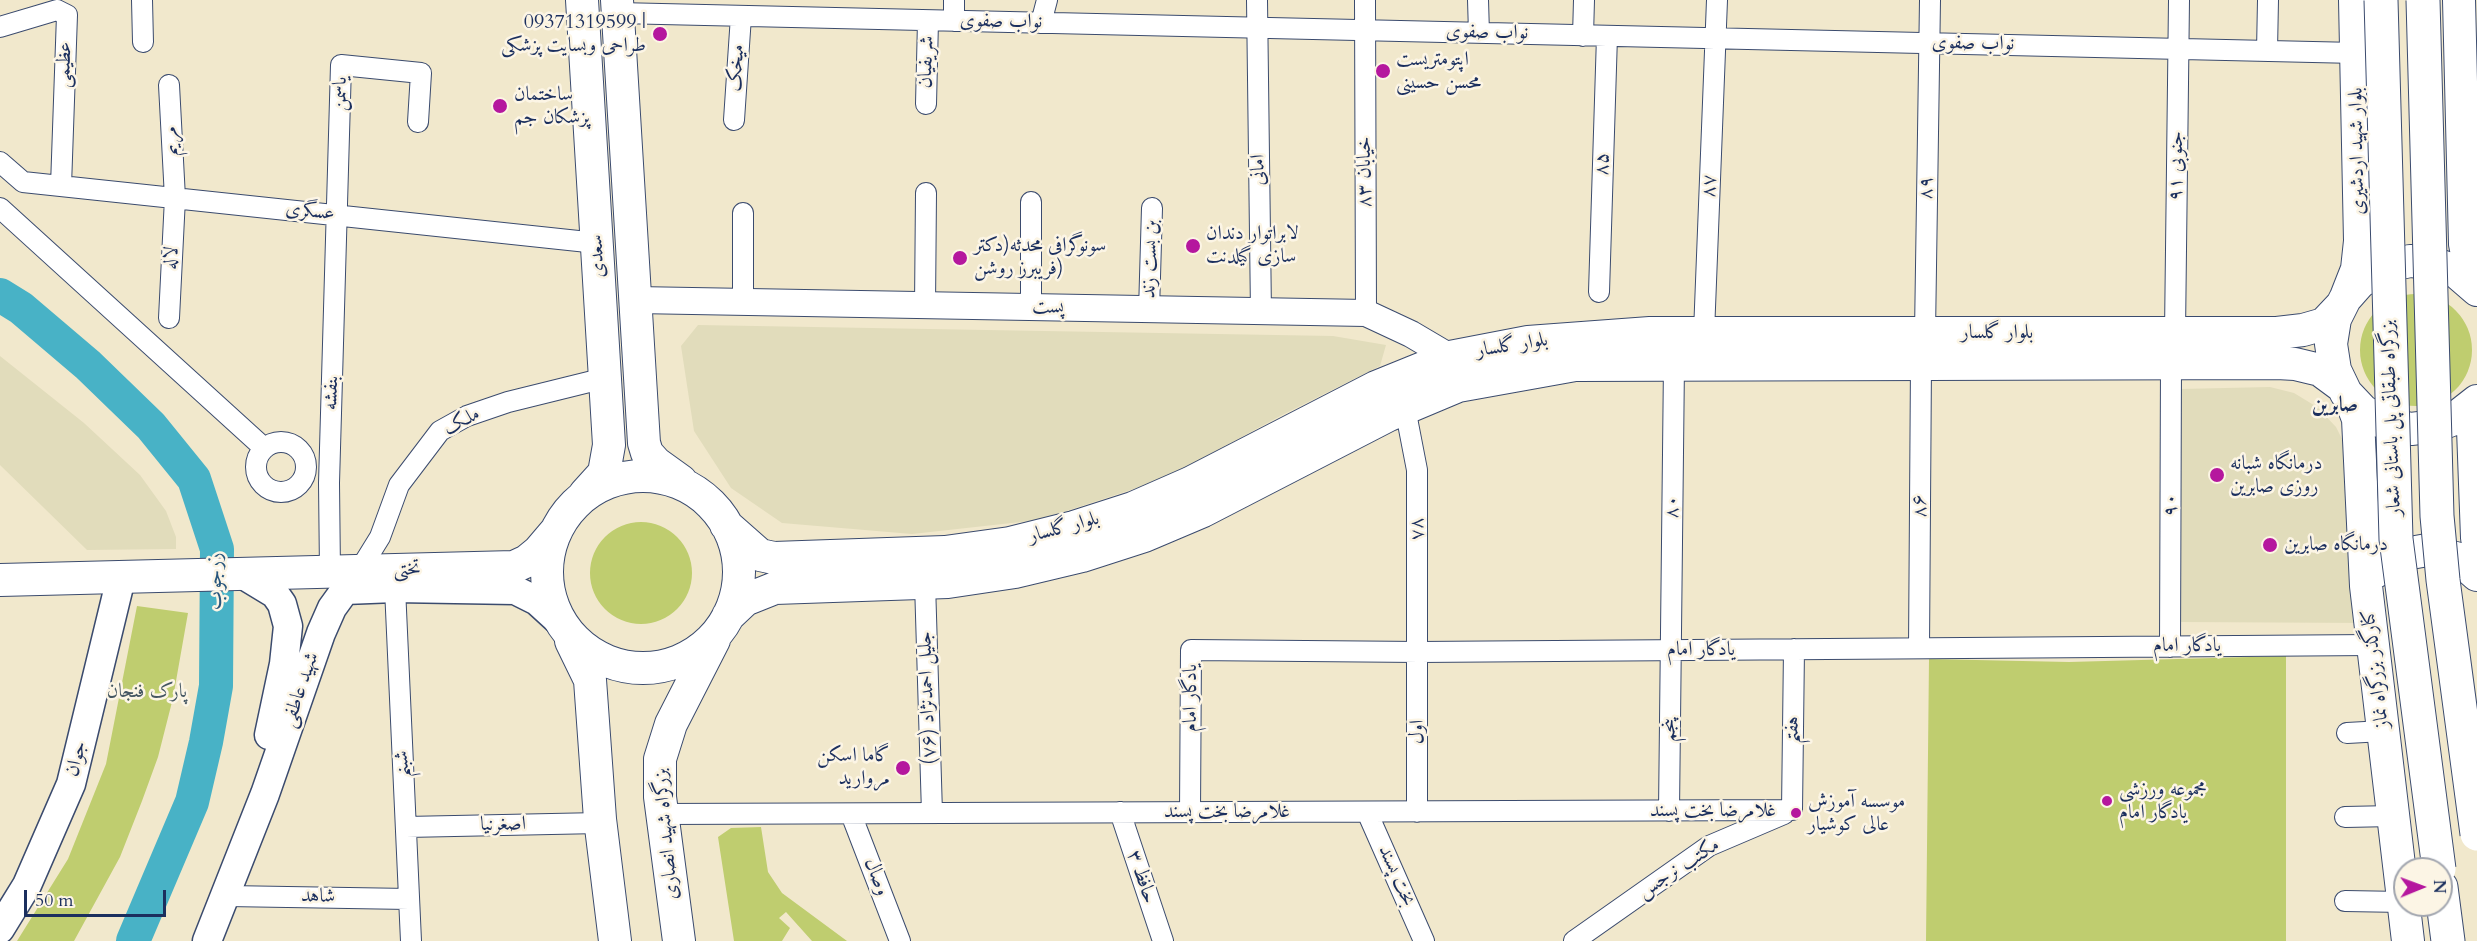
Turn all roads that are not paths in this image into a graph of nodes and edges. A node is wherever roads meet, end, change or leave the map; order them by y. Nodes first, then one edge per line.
1 (142, 0) edge
2 (582, 0) edge
3 (954, 0) edge
4 (1047, 0) edge
5 (1257, 0) edge
6 (1365, 0) edge
7 (1479, 0) edge
8 (1584, 0) edge
9 (1717, 0) edge
10 (1930, 0) edge
11 (2180, 0) edge
12 (2268, 0) edge
13 (2335, 0) edge
14 (2355, 0) edge
15 (2381, 0) edge
16 (2423, 0) edge
17 (2459, 0) edge
18 (617, 7) edge
19 (837, 9) edge
20 (729, 11) edge
21 (928, 21) junction
22 (954, 21) junction
23 (1041, 23) junction
24 (0, 27) edge
25 (1257, 28) junction
26 (1365, 30) junction
27 (1479, 33) junction
28 (1583, 36) junction
29 (1607, 36) junction
30 (1716, 38) junction
31 (143, 42) dead end
32 (1930, 43) junction
33 (2180, 49) junction
34 (2267, 51) junction
35 (2346, 53) junction
36 (2469, 58) edge
37 (169, 85) dead end
38 (926, 104) dead end
39 (734, 120) dead end
40 (418, 122) dead end
41 (0, 162) edge
42 (60, 186) junction
43 (926, 193) dead end
44 (175, 198) junction
45 (1031, 202) dead end
46 (0, 208) edge
47 (1152, 208) dead end
48 (743, 213) dead end
49 (338, 215) junction
50 (597, 243) junction
51 (2475, 288) edge
52 (1599, 292) dead end
53 (636, 300) junction
54 (743, 302) junction
55 (2343, 303) junction
56 (926, 306) junction
57 (1031, 308) junction
58 (1149, 311) junction
59 (1261, 313) junction
60 (1366, 313) junction
61 (169, 318) dead end
62 (1704, 333) junction
63 (1923, 348) junction
64 (2173, 348) junction
65 (1450, 357) junction
66 (1674, 363) junction
67 (605, 378) junction
68 (2346, 392) junction
69 (2477, 400) edge
70 (2477, 406) edge
71 (1405, 408) junction
72 (264, 448) junction
73 (306, 469) junction
74 (329, 483) junction
75 (691, 489) junction
76 (578, 501) junction
77 (726, 525) junction
78 (557, 529) junction
79 (2477, 538) edge
80 (242, 574) junction
81 (2477, 575) edge
82 (345, 577) junction
83 (121, 578) junction
84 (0, 580) edge
85 (925, 583) junction
86 (2366, 586) junction
87 (394, 588) junction
88 (562, 624) junction
89 (723, 625) junction
90 (2373, 645) junction
91 (2170, 647) junction
92 (1919, 648) junction
93 (1794, 649) junction
94 (1671, 650) junction
95 (1419, 652) junction
96 (2383, 731) junction
97 (2347, 733) dead end
98 (266, 794) junction
99 (1792, 810) junction
100 (1669, 811) junction
101 (1706, 811) junction
102 (1119, 812) junction
103 (1190, 812) junction
104 (1367, 812) junction
105 (1417, 812) junction
106 (932, 813) junction
107 (662, 814) junction
108 (851, 814) junction
109 (2393, 816) junction
110 (2345, 817) dead end
111 (600, 823) junction
112 (406, 827) junction
113 (2477, 834) edge
114 (1710, 846) junction
115 (2398, 857) edge
116 (2437, 857) edge
117 (227, 896) junction
118 (409, 899) junction
119 (2345, 901) dead end
120 (2393, 902) edge
121 (2405, 917) edge
122 (2445, 917) edge
123 (0, 929) edge
124 (207, 941) edge
125 (411, 941) edge
126 (615, 941) edge
127 (679, 941) edge
128 (900, 941) edge
129 (1163, 941) edge
130 (1424, 941) edge
131 (1574, 941) edge
132 (2408, 941) edge
133 (2448, 941) edge

1 - 31 street
2 - 50 main road, سعدی
3 - 22 street
4 - 23 street
5 - 25 street, امانی
6 - 26 street, خیابان ۸۳
7 - 27 street
8 - 28 street
9 - 30 street
10 - 32 street, ۸۹
11 - 33 street, ۹۱ جنوبی
12 - 34 street
13 - 35 main road
14 - 35 main road, بلوار شهید اردشیری
15 - 116 highway, بزرگراه طبقاتی پل باستانی شعار, bridge
16 - 113 highway, bridge
17 - 36 main road
18 - 20 street, نواب صفوی
18 - 53 main road, سعدی
19 - 20 street, نواب صفوی
19 - 21 street, نواب صفوی
20 - 39 street, میخک
21 - 22 street, نواب صفوی
21 - 38 street, شریفیان
22 - 23 street, نواب صفوی
23 - 25 street, نواب صفوی
24 - 42 street, عظیمی
25 - 26 street, نواب صفوی
25 - 59 street, امانی
26 - 27 street, نواب صفوی
26 - 60 street, خیابان ۸۳
27 - 28 street, نواب صفوی
28 - 29 street, نواب صفوی
29 - 30 street, نواب صفوی
29 - 52 street, ۸۵
30 - 32 street, نواب صفوی
30 - 62 street, ۸۷
32 - 33 street, نواب صفوی
32 - 63 street, ۸۹
33 - 34 street, نواب صفوی
33 - 64 street, ۹۱ جنوبی
34 - 35 street, نواب صفوی
35 - 55 main road, بلوار شهید اردشیری
36 - 51 main road
37 - 44 street, مریم
40 - 49 street, یاسمن
41 - 42 street, عسگری
42 - 44 street, عسگری
43 - 56 street
44 - 49 street, عسگری
44 - 61 street, لاله
45 - 57 street
46 - 72 street
47 - 58 street, بن بست زند
48 - 54 street
49 - 50 street, عسگری
49 - 74 street, بنفشه
50 - 67 main road, سعدی
51 - 55 main road, بلوار گلسار
53 - 54 street, پست
53 - 75 main road, سعدی
54 - 56 street, پست
55 - 64 main road, بلوار گلسار
55 - 68 main road, بلوار شهید اردشیری
56 - 57 street, پست
57 - 58 street, پست
58 - 59 street, پست
59 - 60 street, پست
60 - 65 street, پست
62 - 63 main road, بلوار گلسار
62 - 65 main road, بلوار گلسار
63 - 64 main road, بلوار گلسار
63 - 66 main road, بلوار گلسار
63 - 92 street, ۸۶
64 - 68 main road, بلوار گلسار
64 - 91 street, ۹۰
65 - 77 main road, بلوار گلسار
66 - 71 main road, بلوار گلسار
66 - 94 street, ۸۰
67 - 76 main road, سعدی
67 - 82 street, ملک
68 - 69 main road, بلوار گلسار
68 - 86 main road, کنارگذر بزرگراه نماز
70 - 79 main road
71 - 85 main road, بلوار گلسار
71 - 95 street, ۷۸
72 - 73 street
72 - 73 street
73 - 74 street
74 - 82 street, بنفشه
75 - 76 main road
75 - 77 main road
76 - 78 main road
77 - 89 main road
78 - 82 main road, تختی
78 - 88 main road
80 - 82 main road, تختی
80 - 83 main road, تختی
80 - 98 main road, شهید عاطفی
81 - 86 main road
82 - 87 main road, تختی
82 - 98 main road, شهید عاطفی
83 - 84 main road, تختی
83 - 123 main road, جوان
85 - 89 main road, بلوار گلسار
85 - 106 street, جلیل احمدنژاد (۷۶)
86 - 90 main road, کنارگذر بزرگراه نماز
87 - 88 main road, تختی
87 - 112 street, شبنم
88 - 89 main road
88 - 111 main road
89 - 107 main road, بزرگراه شهید انصاری
90 - 91 street, یادگار امام
90 - 96 main road, کنارگذر بزرگراه نماز
91 - 92 street, یادگار امام
92 - 93 street, یادگار امام
93 - 94 street, یادگار امام
93 - 99 street, هفتم
94 - 95 street, یادگار امام
94 - 100 street, پنجم
95 - 103 street, یادگار امام
95 - 105 street, اول
96 - 97 street
96 - 109 main road, کنارگذر بزرگراه نماز
98 - 117 main road, شهید عاطفی
99 - 101 street, غلامرضا بخت پسند
99 - 114 street, مکتب نرجس
100 - 101 street, غلامرضا بخت پسند
100 - 105 street, غلامرضا بخت پسند
101 - 114 street
102 - 103 street, غلامرضا بخت پسند
102 - 106 street, غلامرضا بخت پسند
102 - 129 street, حافظ ۳
103 - 104 street, غلامرضا بخت پسند
104 - 105 street, غلامرضا بخت پسند
104 - 130 street, بخت پسند
106 - 108 street, غلامرضا بخت پسند
107 - 108 street, غلامرضا بخت پسند
107 - 127 main road, بزرگراه شهید انصاری
108 - 128 street, وصال
109 - 110 street
109 - 115 main road, کنارگذر بزرگراه نماز
111 - 112 street, اصغرنیا
111 - 126 main road
112 - 118 street, شبنم
114 - 131 street, مکتب نرجس
117 - 118 street, شاهد
117 - 124 main road, شهید عاطفی
118 - 125 street, شبنم
119 - 120 street
121 - 132 main road, کنارگذر بزرگراه نماز
122 - 133 highway

